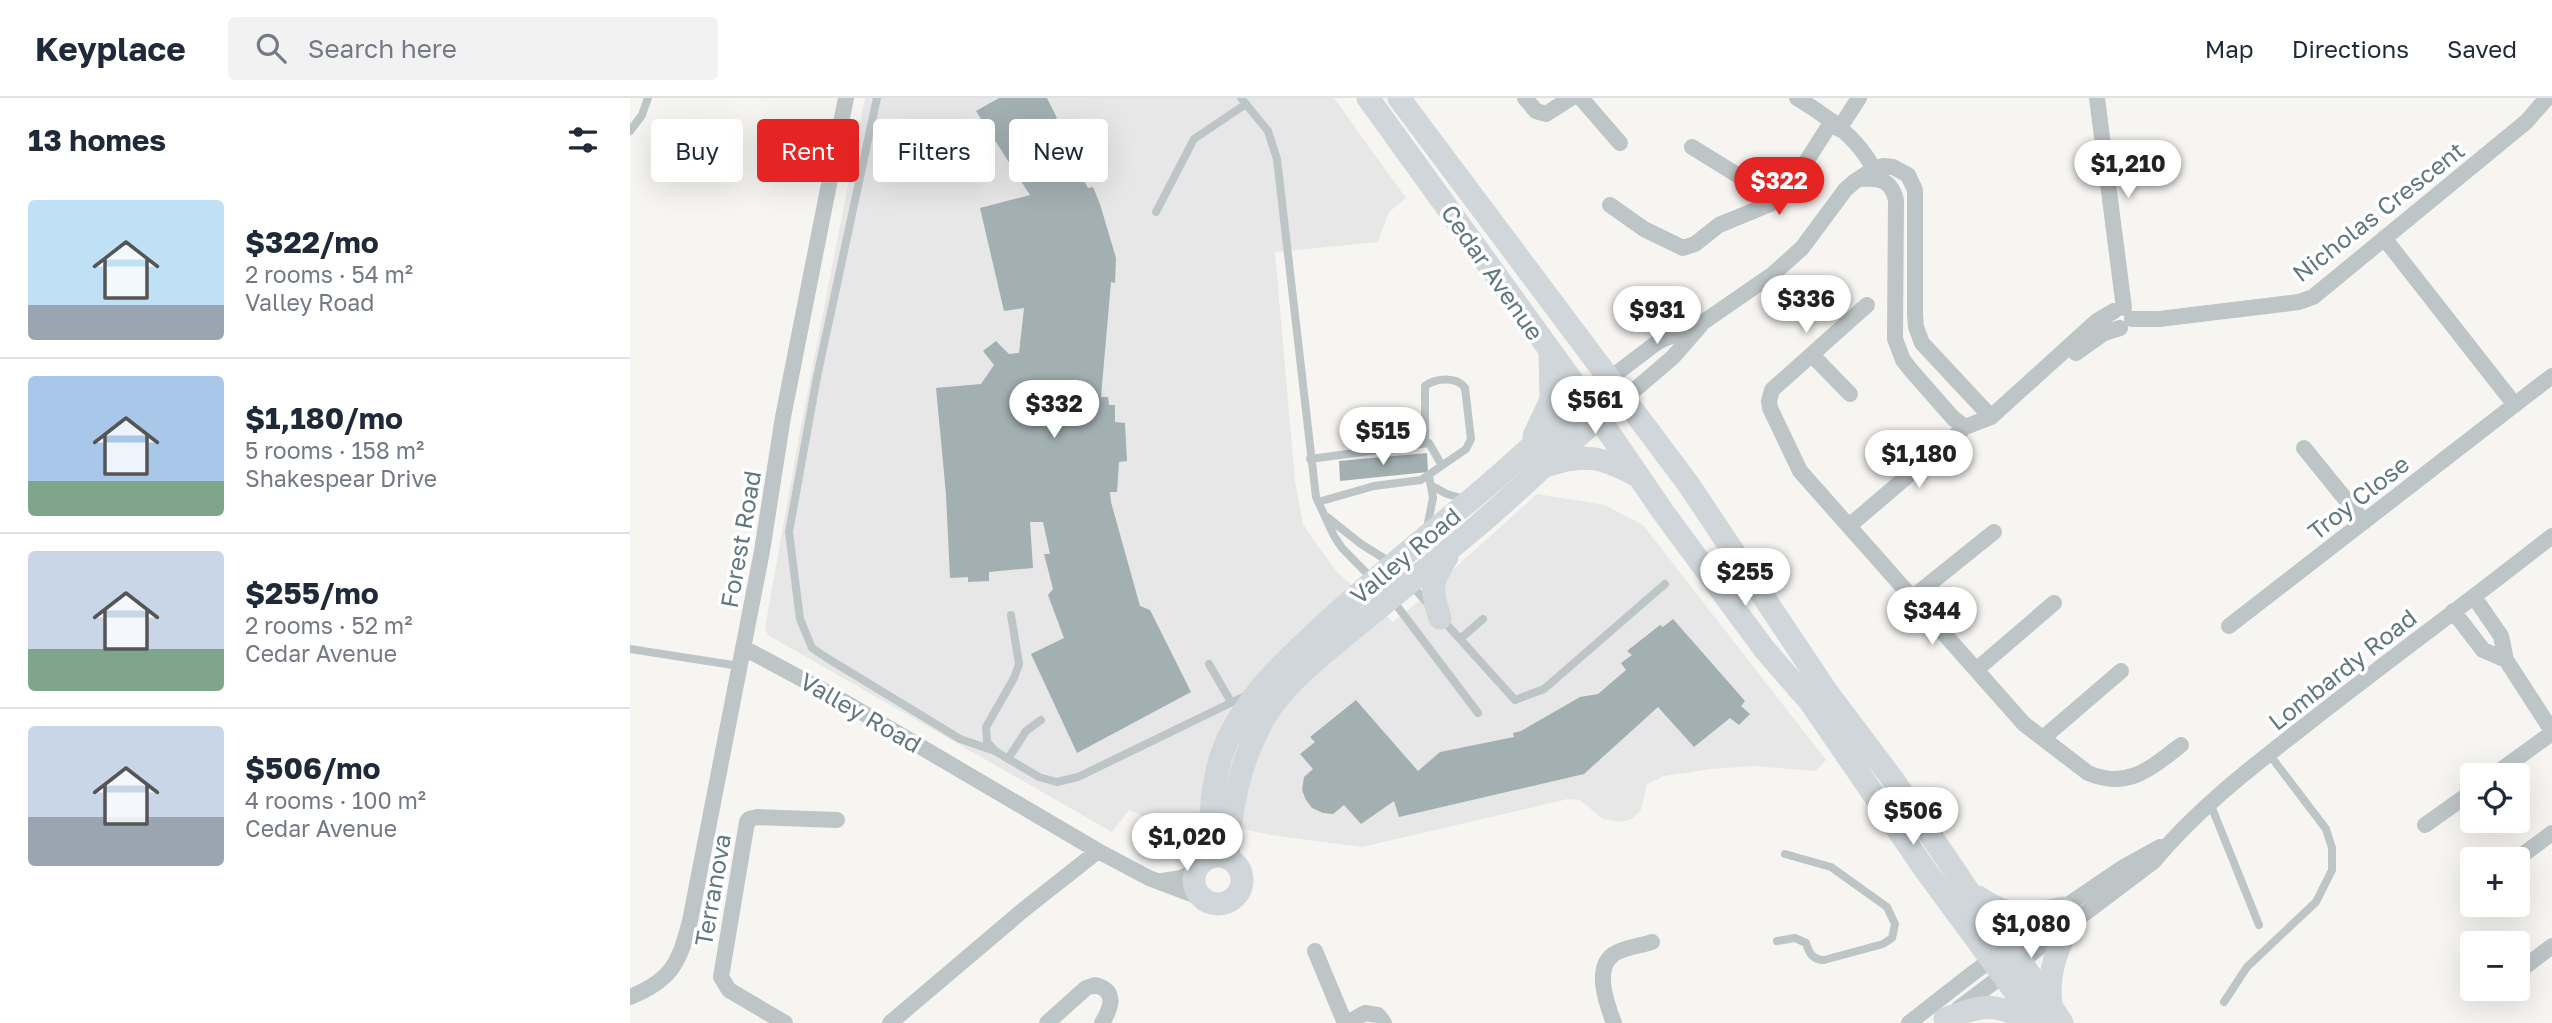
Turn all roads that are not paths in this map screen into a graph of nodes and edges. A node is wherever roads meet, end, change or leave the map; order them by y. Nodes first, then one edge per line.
1 (648, 98) edge
2 (846, 98) edge
3 (877, 98) edge
4 (1368, 98) edge
5 (1399, 98) edge
6 (1525, 98) edge
7 (1571, 98) edge
8 (1581, 98) edge
9 (1797, 98) edge
10 (1859, 98) edge
11 (2097, 98) edge
12 (2547, 98) edge
13 (1244, 101) edge
14 (1836, 125) junction
15 (630, 131) edge
16 (1620, 143) dead end
17 (1692, 147) dead end
18 (1876, 173) junction
19 (1776, 199) junction
20 (1609, 205) dead end
21 (1156, 212) dead end
22 (2384, 239) junction
23 (1894, 299) junction
24 (1916, 300) junction
25 (1867, 304) dead end
26 (2122, 317) junction
27 (1702, 323) junction
28 (1550, 352) junction
29 (1812, 355) junction
30 (2552, 376) edge
31 (1609, 379) junction
32 (1850, 394) dead end
33 (1585, 399) junction
34 (1624, 399) junction
35 (2515, 405) junction
36 (1991, 417) junction
37 (1599, 418) junction
38 (1965, 427) junction
39 (1425, 443) junction
40 (1530, 445) junction
41 (2304, 449) dead end
42 (1310, 459) junction
43 (1441, 464) junction
44 (1541, 468) junction
45 (1429, 476) junction
46 (1641, 479) junction
47 (1432, 486) junction
48 (1471, 500) junction
49 (1318, 502) junction
50 (1327, 517) junction
51 (2364, 522) junction
52 (1849, 526) junction
53 (1994, 532) dead end
54 (2552, 536) edge
55 (1424, 538) junction
56 (1454, 545) junction
57 (1393, 564) junction
58 (1374, 579) junction
59 (1408, 582) junction
60 (1665, 583) dead end
61 (1913, 597) junction
62 (2474, 597) junction
63 (1391, 598) junction
64 (2054, 603) dead end
65 (2453, 611) junction
66 (1011, 615) dead end
67 (1440, 618) junction
68 (1483, 619) dead end
69 (2229, 625) dead end
70 (1460, 639) junction
71 (744, 648) junction
72 (630, 649) edge
73 (2506, 660) junction
74 (1209, 664) dead end
75 (740, 666) junction
76 (1976, 670) junction
77 (2121, 671) dead end
78 (1269, 695) junction
79 (1231, 702) junction
80 (1478, 713) dead end
81 (1041, 720) dead end
82 (2552, 732) edge
83 (2043, 738) junction
84 (2180, 745) dead end
85 (995, 751) junction
86 (2269, 754) junction
87 (1008, 759) junction
88 (2510, 763) edge
89 (2460, 800) edge
90 (2210, 803) junction
91 (837, 820) dead end
92 (2425, 825) dead end
93 (2552, 833) edge
94 (2530, 849) edge
95 (1098, 851) junction
96 (1785, 854) dead end
97 (1211, 862) junction
98 (1159, 881) junction
99 (1967, 889) junction
100 (1202, 898) junction
101 (2066, 916) junction
102 (2259, 925) dead end
103 (1777, 941) dead end
104 (1652, 943) dead end
105 (2552, 946) edge
106 (1315, 951) dead end
107 (2007, 961) junction
108 (2530, 962) edge
109 (630, 997) edge
110 (2224, 1002) dead end
111 (2047, 1019) edge
112 (1943, 1021) edge
113 (785, 1023) edge
114 (890, 1023) edge
115 (1047, 1023) edge
116 (1102, 1023) edge
117 (1346, 1023) edge
118 (1384, 1023) edge
119 (1614, 1023) edge
120 (1909, 1023) edge

1 - 15 lane
2 - 71 street, Forest Road
3 - 85 lane
4 - 28 main road, Cedar Avenue
5 - 31 main road, Cedar Avenue
6 - 7 street
8 - 16 street
9 - 14 street
10 - 14 street
11 - 26 street
12 - 22 street, Nicholas Crescent
13 - 21 lane
13 - 42 lane
14 - 18 street
14 - 19 street
17 - 19 street
18 - 23 street
18 - 24 street
18 - 27 street, Valley Road
19 - 20 street
22 - 26 street, Nicholas Crescent
22 - 35 street
23 - 24 street
23 - 38 street
24 - 36 street
25 - 29 street
26 - 36 street
27 - 31 street, Valley Road
27 - 34 street, Valley Road
28 - 33 main road, Cedar Avenue
28 - 40 main road
29 - 32 street
29 - 52 street
30 - 35 street, Troy Close
31 - 33 main road, Valley Road
31 - 34 main road, Cedar Avenue
33 - 37 main road, Cedar Avenue
33 - 40 main road, Valley Road
34 - 37 main road, Valley Road
34 - 99 main road, Cedar Avenue
35 - 51 street, Troy Close
36 - 38 street
37 - 44 main road, Valley Road
37 - 46 main road, Cedar Avenue
38 - 52 street
39 - 42 lane
39 - 43 lane
39 - 43 lane
40 - 48 main road, Valley Road
41 - 51 street
42 - 49 lane
43 - 45 lane
44 - 46 main road
44 - 56 main road, Valley Road
45 - 47 lane
45 - 49 lane
46 - 107 main road, Cedar Avenue
47 - 48 lane
47 - 55 lane
48 - 55 main road, Valley Road
49 - 50 lane
50 - 57 lane
50 - 58 lane
51 - 69 street, Troy Close
52 - 61 street
53 - 61 street
54 - 62 street, Lombardy Road
55 - 57 main road, Valley Road
56 - 59 main road, Valley Road
56 - 67 main road
57 - 58 main road, Valley Road
57 - 59 lane
58 - 63 lane
58 - 78 main road, Valley Road
59 - 63 main road, Valley Road
59 - 67 lane
60 - 70 lane
61 - 76 street
62 - 65 street, Lombardy Road
62 - 73 street
63 - 78 main road, Valley Road
63 - 80 lane
64 - 76 street
65 - 73 street
65 - 86 street, Lombardy Road
66 - 85 lane
67 - 70 lane
68 - 70 lane
71 - 75 street, Forest Road
71 - 95 street, Valley Road
72 - 75 lane
73 - 82 street
74 - 79 lane
75 - 109 street, Forest Road
76 - 83 street
77 - 83 street
78 - 79 lane
78 - 97 main road, Valley Road
79 - 87 lane
81 - 87 lane
82 - 88 street
83 - 84 street
85 - 87 lane
86 - 90 street, Lombardy Road
86 - 110 lane
89 - 92 street
90 - 101 street, Lombardy Road
90 - 102 lane
91 - 113 street, Terranova
93 - 94 street
95 - 98 street, Valley Road
95 - 114 street
96 - 103 lane
97 - 98 street
97 - 100 main road
97 - 100 main road
98 - 100 street, Valley Road
99 - 101 main road
99 - 107 main road, Cedar Avenue
101 - 107 street, Lombardy Road
101 - 111 main road
104 - 119 street
105 - 108 street
106 - 117 street
107 - 111 main road, Cedar Avenue
107 - 112 street
107 - 120 street
111 - 112 main road
115 - 116 street
117 - 118 street

